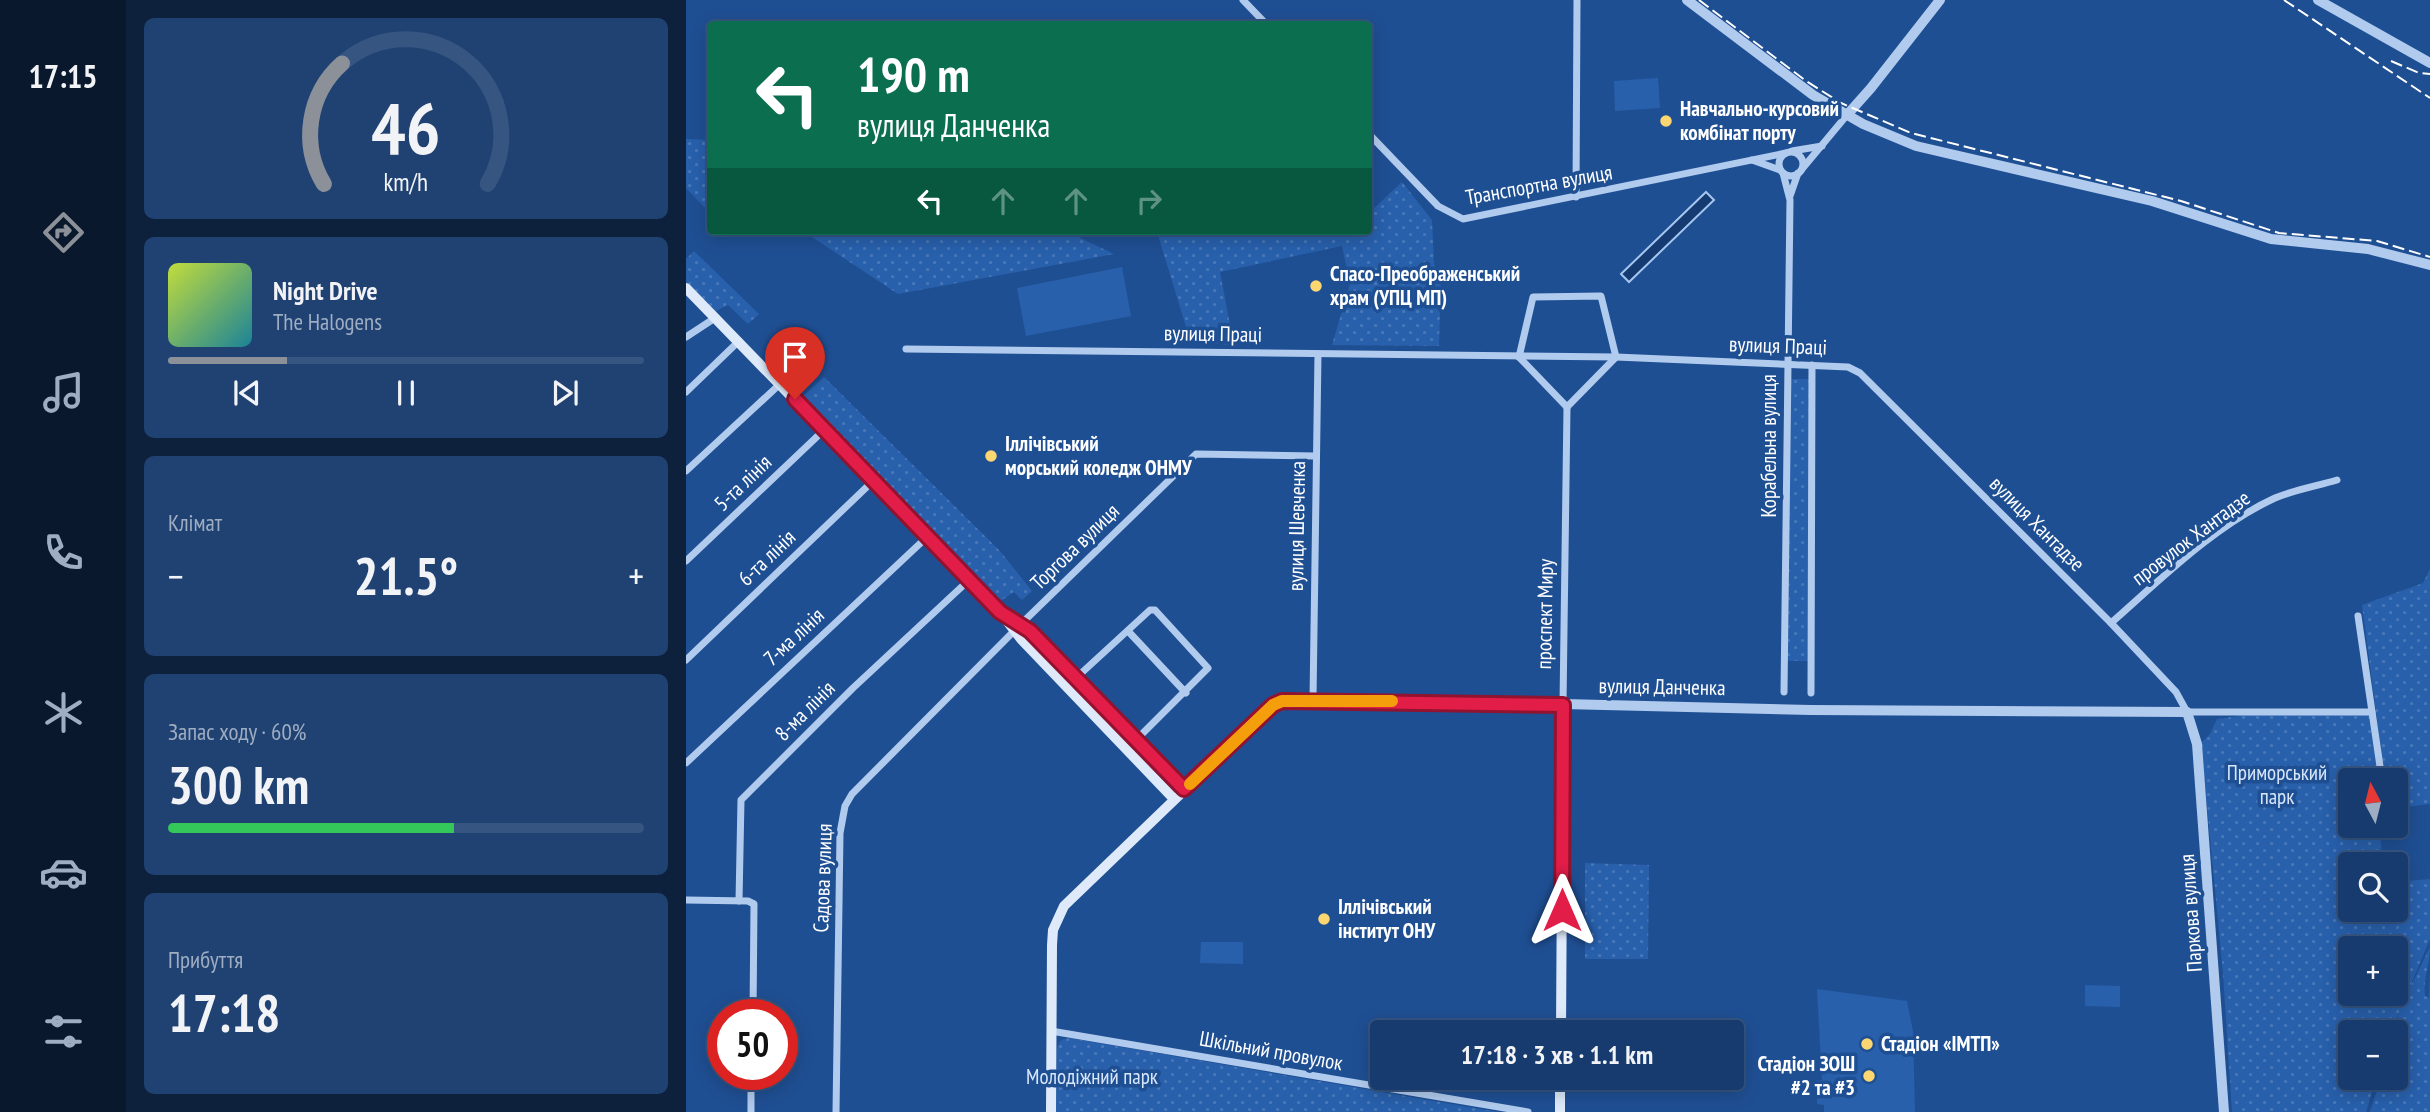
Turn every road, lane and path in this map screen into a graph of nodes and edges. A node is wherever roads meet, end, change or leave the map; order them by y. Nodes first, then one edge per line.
1 (1243, 0) edge
2 (1577, 0) edge
3 (1687, 0) edge
4 (1940, 0) edge
5 (2318, 0) edge
6 (1263, 21) edge
7 (2430, 63) edge
8 (1847, 115) junction
9 (1372, 137) edge
10 (1825, 144) junction
11 (1788, 152) junction
12 (1748, 160) junction
13 (1782, 172) junction
14 (1800, 172) junction
15 (1576, 197) junction
16 (1790, 200) junction
17 (2430, 265) edge
18 (686, 288) edge
19 (715, 318) junction
20 (686, 337) edge
21 (739, 341) junction
22 (906, 348) dead end
23 (1318, 354) junction
24 (1519, 357) junction
25 (1616, 357) junction
26 (1787, 364) junction
27 (1812, 365) junction
28 (1854, 368) joint
29 (780, 384) junction
30 (686, 392) edge
31 (1567, 407) junction
32 (824, 430) junction
33 (1315, 456) junction
34 (686, 471) edge
35 (2337, 480) dead end
36 (873, 481) junction
37 (927, 537) junction
38 (686, 561) edge
39 (969, 580) junction
40 (2358, 616) dead end
41 (2112, 623) junction
42 (1018, 628) junction
43 (1128, 631) junction
44 (686, 660) edge
45 (1076, 678) junction
46 (1784, 692) dead end
47 (1186, 693) junction
48 (1811, 693) dead end
49 (1313, 699) junction
50 (1563, 705) junction
51 (2187, 712) junction
52 (2372, 712) junction
53 (1136, 740) junction
54 (686, 763) edge
55 (2380, 768) edge
56 (1184, 789) junction
57 (1174, 799) junction
58 (686, 900) edge
59 (738, 901) junction
60 (752, 999) edge
61 (1561, 1020) edge
62 (1051, 1031) junction
63 (751, 1090) edge
64 (1560, 1090) edge
65 (751, 1112) edge
66 (836, 1112) edge
67 (1051, 1112) edge
68 (1528, 1112) edge
69 (1560, 1112) edge
70 (2224, 1112) edge

1 - 6 street
2 - 15 street
3 - 8 street
4 - 8 street
5 - 7 street
8 - 10 street
8 - 17 street
9 - 15 street, Транспортна вулиця
10 - 11 street, Транспортна вулиця
10 - 14 street
11 - 12 street, Транспортна вулиця
11 - 13 street
11 - 14 street
12 - 13 street, Транспортна вулиця
12 - 15 street, Транспортна вулиця
13 - 14 street
13 - 16 street
14 - 16 street
16 - 26 street, Корабельна вулиця
18 - 19 main road
19 - 20 street
19 - 21 main road
21 - 29 main road
21 - 30 street
22 - 23 street, вулиця Праці
23 - 24 street, вулиця Праці
23 - 33 street, вулиця Шевченка
24 - 25 street, вулиця Праці
24 - 25 street
24 - 31 street
25 - 26 street, вулиця Праці
25 - 31 street
26 - 27 street, вулиця Праці
26 - 46 street, Корабельна вулиця
27 - 28 street, вулиця Праці
27 - 48 street, Корабельна вулиця
28 - 41 street, вулиця Хантадзе
29 - 32 main road
29 - 34 street
31 - 50 street, проспект Миру
32 - 36 main road
32 - 38 street, 5-та лінія
33 - 42 street, Торгова вулиця
33 - 49 street, вулиця Шевченка
35 - 41 street, провулок Хантадзе
36 - 37 main road
36 - 44 street, 6-та лінія
37 - 39 main road
37 - 54 street, 7-ма лінія
39 - 42 main road
39 - 59 street, 8-ма лінія
40 - 52 street
41 - 51 street, вулиця Хантадзе
42 - 45 main road
42 - 57 main road
42 - 66 street, Садова вулиця
43 - 45 street
43 - 47 street
43 - 47 street
45 - 53 main road
47 - 53 street
49 - 50 main road, вулиця Данченка
49 - 56 main road, вулиця Данченка
50 - 51 street, вулиця Данченка
50 - 61 main road, проспект Миру
51 - 52 street
51 - 70 street, Паркова вулиця
52 - 55 street
53 - 56 main road
56 - 57 main road, вулиця Данченка
57 - 62 main road, вулиця Данченка
58 - 59 street
59 - 60 street
62 - 67 main road, вулиця Данченка
62 - 68 street, Шкільний провулок
63 - 65 street
64 - 69 main road

